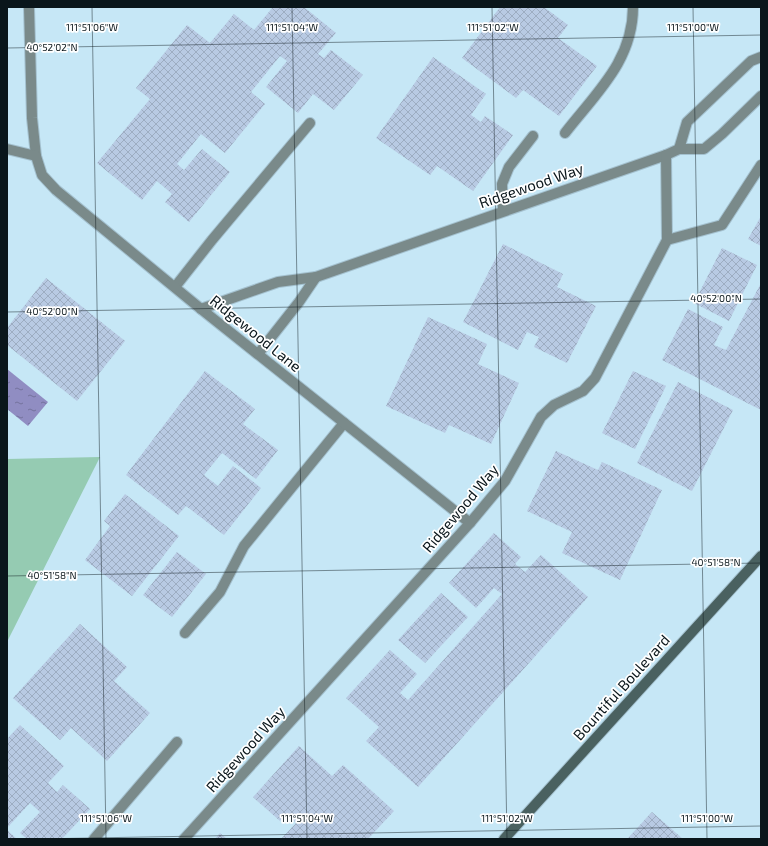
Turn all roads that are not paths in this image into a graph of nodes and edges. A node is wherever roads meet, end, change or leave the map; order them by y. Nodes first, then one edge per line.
1 (29, 7) edge
2 (633, 7) edge
3 (761, 57) edge
4 (761, 96) edge
5 (310, 123) dead end
6 (565, 132) dead end
7 (533, 136) dead end
8 (7, 149) edge
9 (679, 149) junction
10 (666, 155) junction
11 (36, 156) junction
12 (761, 165) edge
13 (503, 211) junction
14 (667, 240) junction
15 (316, 277) junction
16 (175, 288) junction
17 (201, 309) junction
18 (258, 354) junction
19 (344, 423) junction
20 (470, 523) junction
21 (761, 556) edge
22 (185, 633) dead end
23 (177, 742) dead end
24 (94, 839) edge
25 (184, 839) edge
26 (504, 839) edge

1 - 11 street, Ridgewood Lane
2 - 6 street
3 - 9 street
4 - 9 street, Ridgewood Way
5 - 16 street
7 - 13 street
8 - 11 street
9 - 10 street, Ridgewood Way
10 - 13 street, Ridgewood Way
10 - 14 street, Ridgewood Way
11 - 16 street, Ridgewood Lane
12 - 14 street
13 - 15 street, Ridgewood Way
14 - 20 street, Ridgewood Way
15 - 17 street, Ridgewood Way
15 - 18 street
16 - 17 street, Ridgewood Lane
17 - 18 street, Ridgewood Lane
18 - 19 street, Ridgewood Lane
19 - 20 street, Ridgewood Lane
19 - 22 street
20 - 25 street, Ridgewood Way
21 - 26 main road, Bountiful Boulevard
23 - 24 street

